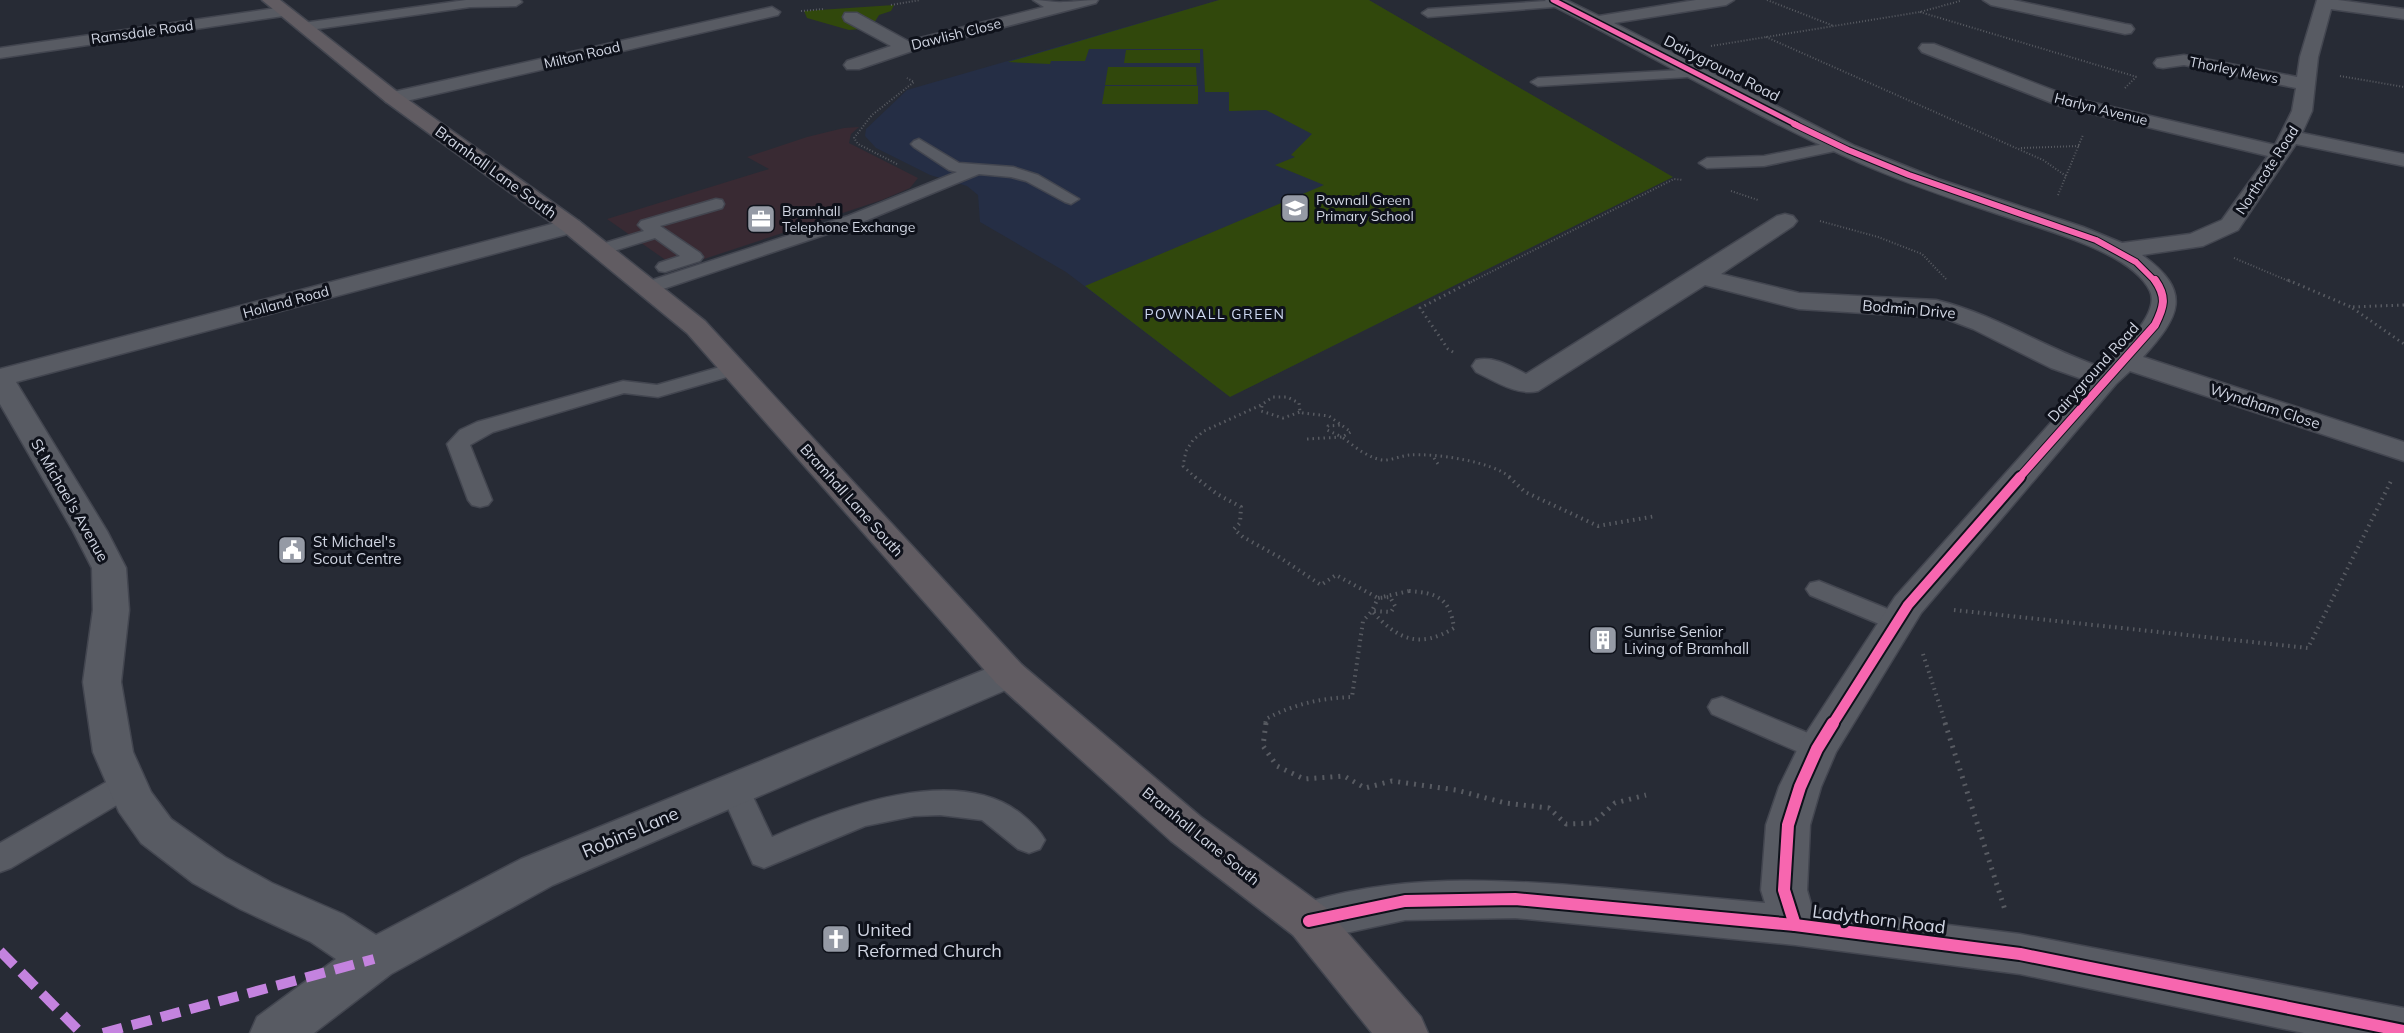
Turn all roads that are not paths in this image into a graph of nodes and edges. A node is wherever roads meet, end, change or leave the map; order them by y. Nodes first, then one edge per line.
1 (1041, 0) edge
2 (1090, 0) edge
3 (1726, 0) edge
4 (1990, 0) edge
5 (2325, 1) edge
6 (516, 2) dead end
7 (1558, 2) edge
8 (280, 8) edge
9 (1060, 8) junction
10 (772, 12) dead end
11 (1428, 13) dead end
12 (2404, 14) edge
13 (851, 17) dead end
14 (1597, 21) junction
15 (2125, 29) dead end
16 (906, 47) junction
17 (1928, 48) dead end
18 (0, 53) edge
19 (859, 63) road end
20 (2163, 63) dead end
21 (1699, 74) junction
22 (2306, 77) junction
23 (1538, 82) dead end
24 (393, 98) junction
25 (919, 144) dead end
26 (2286, 145) junction
27 (1839, 146) junction
28 (2404, 160) edge
29 (1707, 163) dead end
30 (974, 170) junction
31 (891, 194) dead end
32 (1071, 199) dead end
33 (716, 204) dead end
34 (1785, 220) road end
35 (571, 226) junction
36 (657, 232) junction
37 (601, 250) junction
38 (2118, 251) junction
39 (694, 257) junction
40 (1701, 276) junction
41 (641, 283) junction
42 (1486, 366) road end
43 (734, 369) junction
44 (2116, 369) junction
45 (0, 378) edge
46 (2399, 464) edge
47 (480, 500) dead end
48 (1819, 589) dead end
49 (1902, 614) junction
50 (1009, 674) junction
51 (1722, 707) dead end
52 (1817, 749) junction
53 (126, 785) junction
54 (734, 788) junction
55 (1029, 840) dead end
56 (0, 859) edge
57 (1309, 921) junction
58 (1795, 924) junction
59 (374, 958) junction
60 (2404, 1031) edge
61 (275, 1033) edge
62 (1403, 1033) edge

1 - 9 street
2 - 9 street, Dawlish Close
3 - 14 street
4 - 15 street
5 - 12 street
5 - 22 street, Northcote Road
6 - 8 lane
7 - 11 lane
7 - 14 street, Dairyground Road
8 - 18 street, Ramsdale Road
8 - 24 main road, Bramhall Lane South
9 - 16 street, Dawlish Close
10 - 24 street, Milton Road
13 - 16 street
14 - 21 street, Dairyground Road
16 - 19 street, Dawlish Close
17 - 26 street, Harlyn Avenue
20 - 22 street, Thorley Mews
21 - 23 lane
21 - 27 street, Dairyground Road
22 - 26 street, Northcote Road
24 - 35 main road, Bramhall Lane South
25 - 30 lane
26 - 28 street, Harlyn Avenue
26 - 38 street, Northcote Road
27 - 29 lane
27 - 38 street, Dairyground Road
30 - 32 lane
30 - 41 lane
31 - 39 lane
33 - 36 lane
34 - 40 street
35 - 37 main road, Bramhall Lane South
35 - 45 street, Holland Road
36 - 37 lane
36 - 39 lane
37 - 41 main road, Bramhall Lane South
38 - 44 street, Dairyground Road
39 - 41 lane
40 - 42 street
40 - 44 street, Bodmin Drive
41 - 43 main road, Bramhall Lane South
43 - 47 lane
43 - 50 main road, Bramhall Lane South
44 - 46 street, Wyndham Close
44 - 49 street, Dairyground Road
45 - 53 street, St Michael's Avenue
48 - 49 lane
49 - 52 street, Dairyground Road
50 - 54 street, Robins Lane
50 - 57 main road, Bramhall Lane South
51 - 52 lane
52 - 58 street, Dairyground Road
53 - 56 lane
53 - 59 street, St Michael's Avenue
54 - 55 lane
54 - 59 street, Robins Lane
57 - 58 street, Ladythorn Road
57 - 62 main road, Bramhall Lane South
58 - 60 street, Ladythorn Road
59 - 61 street, Robins Lane

